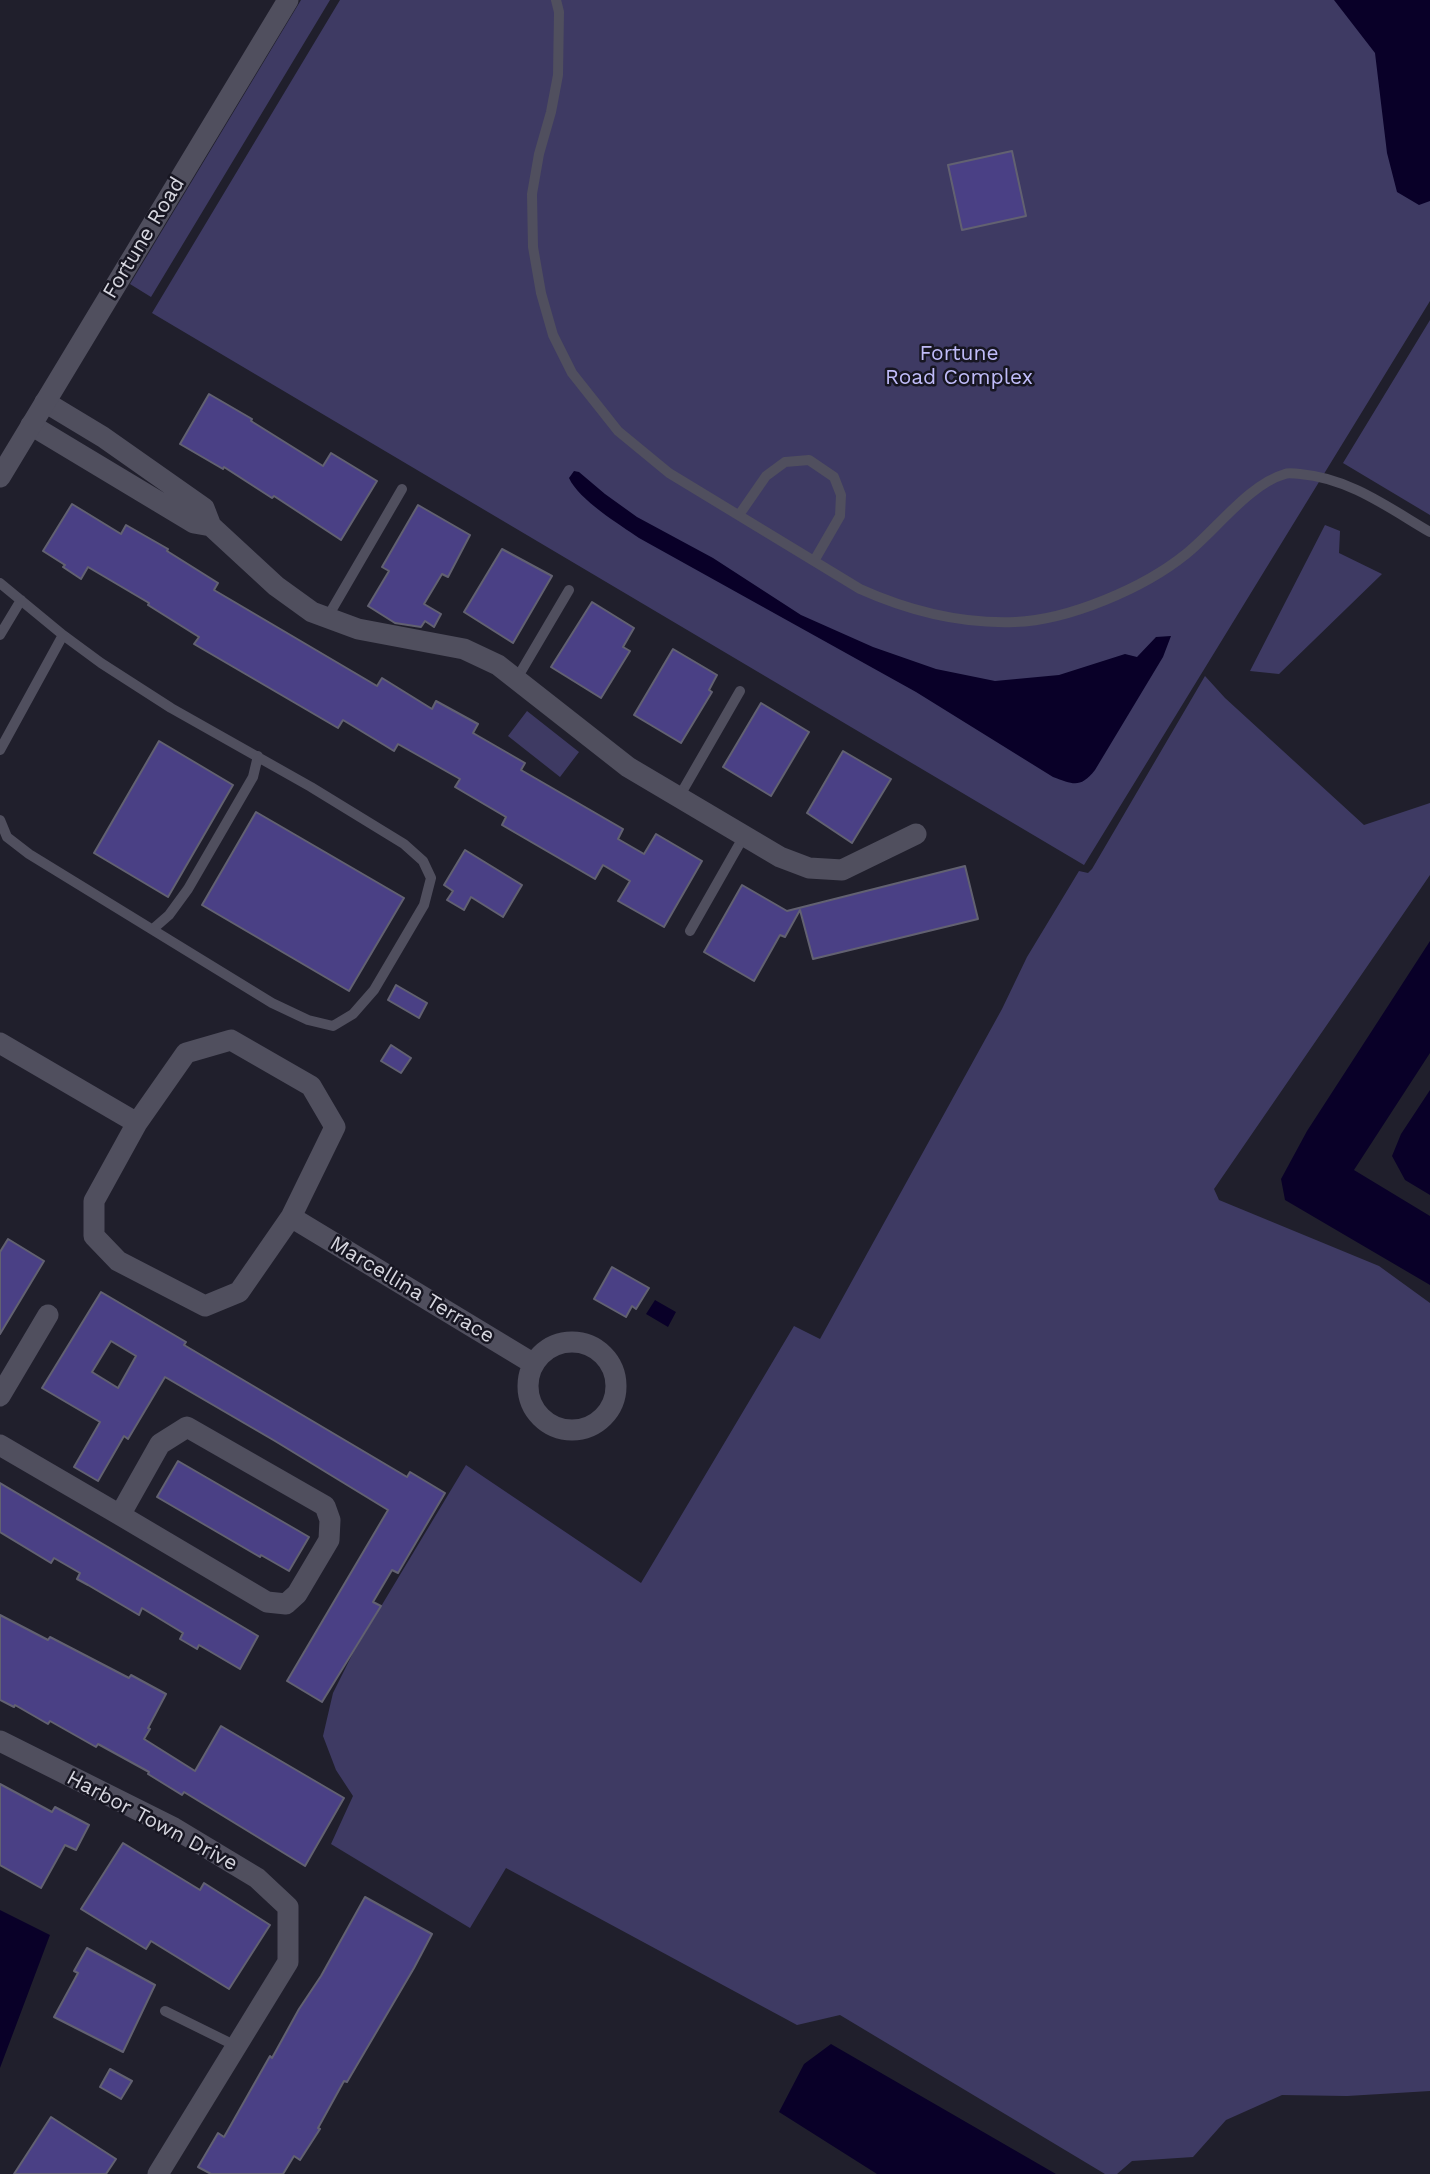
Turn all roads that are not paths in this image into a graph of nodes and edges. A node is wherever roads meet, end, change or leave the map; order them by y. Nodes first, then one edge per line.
1 (288, 0) edge
2 (556, 0) edge
3 (45, 402) junction
4 (31, 425) junction
5 (135, 458) junction
6 (0, 477) edge
7 (122, 480) junction
8 (402, 489) dead end
9 (176, 501) junction
10 (739, 515) junction
11 (1430, 532) edge
12 (814, 561) junction
13 (0, 583) edge
14 (569, 590) dead end
15 (20, 600) junction
16 (327, 618) junction
17 (0, 635) edge
18 (63, 635) junction
19 (516, 680) junction
20 (740, 691) dead end
21 (0, 750) edge
22 (258, 756) junction
23 (678, 797) junction
24 (0, 820) edge
25 (916, 834) dead end
26 (744, 836) junction
27 (153, 929) junction
28 (690, 932) dead end
29 (0, 1043) edge
30 (137, 1123) junction
31 (291, 1217) junction
32 (48, 1315) dead end
33 (534, 1364) junction
34 (0, 1396) edge
35 (0, 1446) edge
36 (120, 1515) junction
37 (0, 1741) edge
38 (165, 2011) dead end
39 (236, 2046) junction
40 (158, 2174) edge

1 - 3 street, Fortune Road
2 - 10 lane
3 - 4 street, Fortune Road
3 - 5 street
4 - 6 street, Fortune Road
4 - 7 street
5 - 7 lane
5 - 9 street
7 - 9 street
8 - 16 lane
9 - 16 street
10 - 12 lane
10 - 12 lane
11 - 12 lane
13 - 15 lane
14 - 19 lane
15 - 17 lane
15 - 18 lane
16 - 19 street
18 - 21 lane
18 - 22 lane
19 - 23 street
20 - 23 lane
22 - 27 lane
22 - 27 lane
23 - 26 street
24 - 27 lane
25 - 26 street
26 - 28 lane
29 - 30 street
30 - 31 street
30 - 31 street
31 - 33 street, Marcellina Terrace
32 - 34 street
33 - 33 street
35 - 36 street
36 - 36 street
37 - 39 street, Harbor Town Drive
38 - 39 lane
39 - 40 street, Harbor Town Drive

